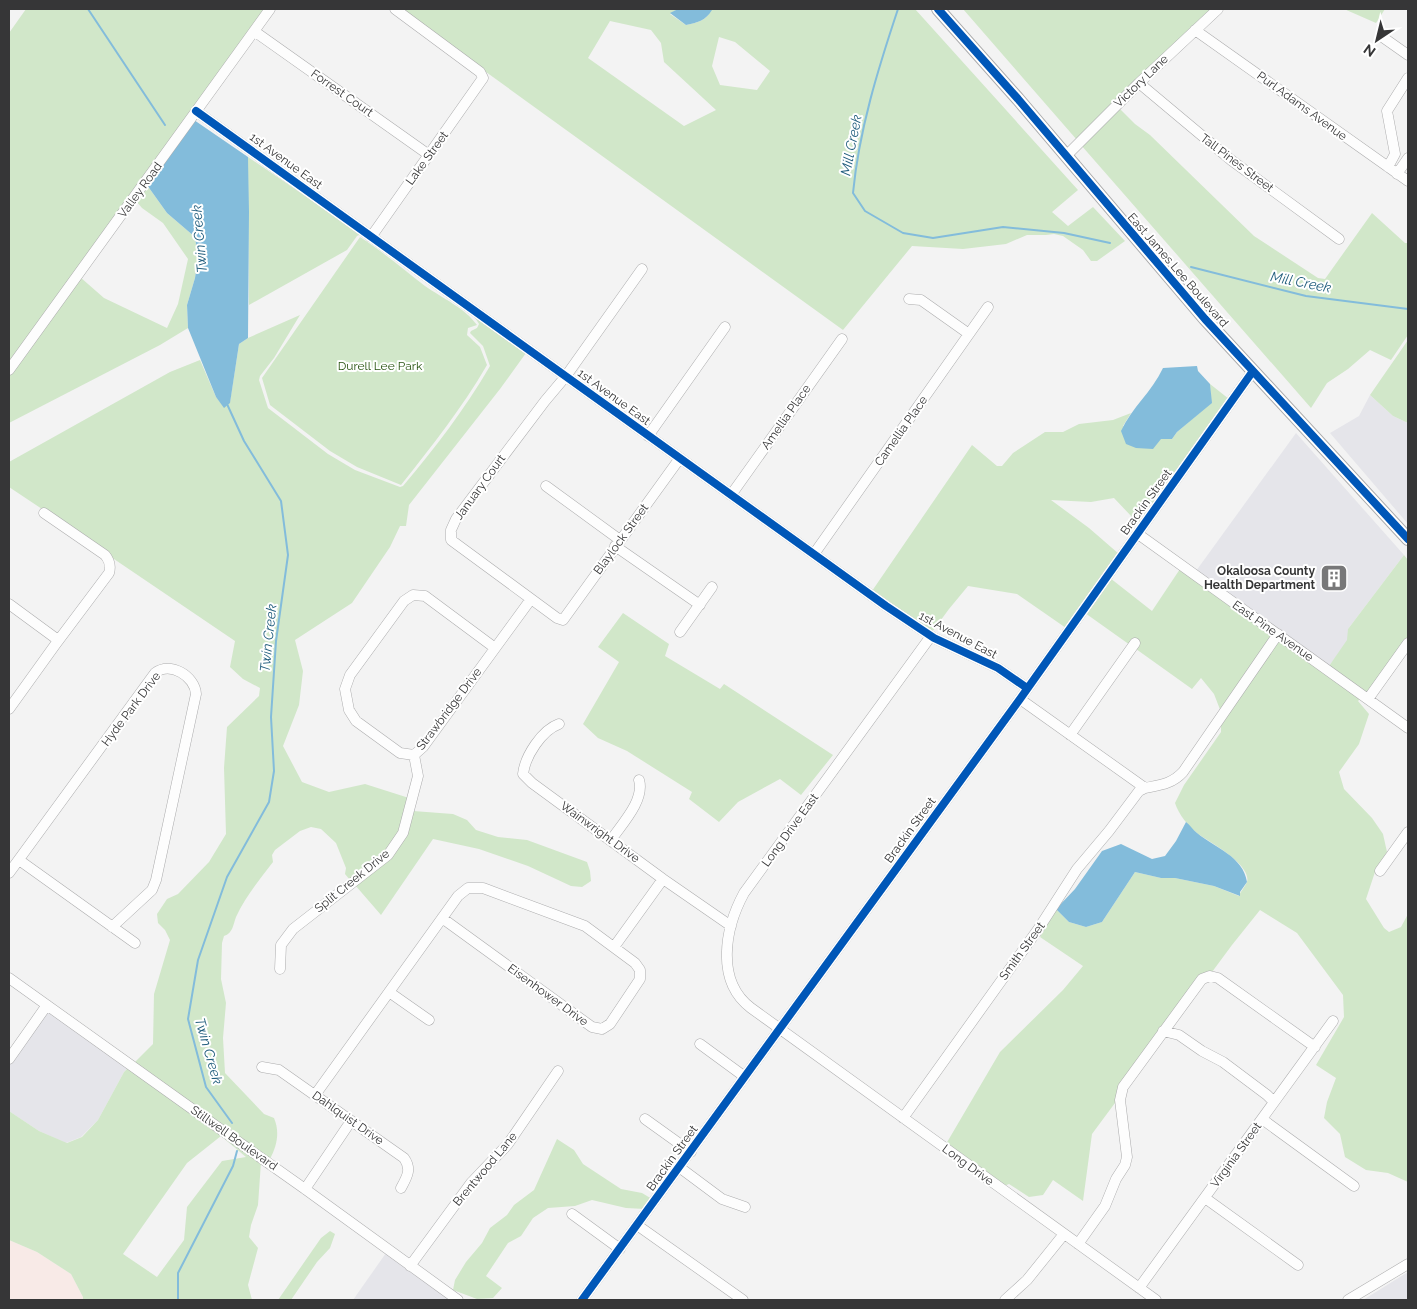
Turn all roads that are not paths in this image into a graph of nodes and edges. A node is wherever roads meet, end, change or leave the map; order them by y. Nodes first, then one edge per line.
1 (270, 9) edge
2 (395, 9) edge
3 (938, 9) edge
4 (1218, 9) edge
5 (1195, 30) junction
6 (254, 31) junction
7 (1380, 36) dead end
8 (1408, 55) edge
9 (1408, 78) edge
10 (1139, 83) junction
11 (196, 112) junction
12 (429, 155) junction
13 (1066, 156) junction
14 (1408, 158) edge
15 (1389, 165) junction
16 (1397, 174) junction
17 (1408, 181) edge
18 (371, 236) junction
19 (1339, 239) dead end
20 (642, 269) dead end
21 (909, 299) dead end
22 (988, 307) dead end
23 (725, 327) dead end
24 (969, 334) junction
25 (842, 339) dead end
26 (9, 370) edge
27 (1253, 371) junction
28 (566, 376) junction
29 (648, 436) junction
30 (680, 458) junction
31 (546, 486) dead end
32 (731, 495) junction
33 (44, 513) dead end
34 (1138, 534) junction
35 (1408, 539) edge
36 (618, 543) junction
37 (814, 554) junction
38 (712, 587) dead end
39 (531, 599) junction
40 (9, 604) edge
41 (700, 605) junction
42 (563, 620) joint
43 (680, 632) dead end
44 (1278, 634) junction
45 (931, 636) junction
46 (58, 640) junction
47 (1135, 643) dead end
48 (1408, 643) edge
49 (495, 648) junction
50 (1027, 688) junction
51 (1020, 699) junction
52 (1368, 699) junction
53 (9, 709) edge
54 (559, 724) dead end
55 (1408, 728) edge
56 (1070, 735) junction
57 (414, 755) junction
58 (639, 780) dead end
59 (1145, 788) junction
60 (1408, 832) edge
61 (611, 840) junction
62 (19, 860) junction
63 (1380, 871) dead end
64 (9, 873) edge
65 (663, 879) junction
66 (442, 918) junction
67 (731, 926) junction
68 (112, 927) junction
69 (135, 943) dead end
70 (614, 947) junction
71 (280, 970) dead end
72 (9, 978) edge
73 (389, 992) junction
74 (47, 1005) junction
75 (429, 1020) dead end
76 (1333, 1021) dead end
77 (780, 1029) junction
78 (1163, 1031) junction
79 (700, 1044) dead end
80 (1315, 1047) junction
81 (9, 1059) edge
82 (262, 1067) dead end
83 (558, 1071) dead end
84 (745, 1077) junction
85 (315, 1095) junction
86 (1274, 1102) junction
87 (903, 1118) junction
88 (646, 1119) dead end
89 (1262, 1119) junction
90 (351, 1121) junction
91 (691, 1152) junction
92 (679, 1168) junction
93 (1354, 1186) dead end
94 (305, 1188) junction
95 (401, 1188) dead end
96 (1205, 1198) junction
97 (745, 1207) dead end
98 (572, 1214) dead end
99 (637, 1225) junction
100 (1064, 1234) junction
101 (1078, 1244) junction
102 (620, 1248) junction
103 (1408, 1264) edge
104 (1298, 1265) dead end
105 (410, 1266) junction
106 (1139, 1288) junction
107 (458, 1300) edge
108 (582, 1300) edge
109 (743, 1300) edge
110 (1005, 1300) edge
111 (1156, 1300) edge
112 (1348, 1300) edge

1 - 6 street, Valley Road
2 - 12 street, Lake Street
3 - 13 main road, East James Lee Boulevard
4 - 5 street, Victory Lane
5 - 10 street, Victory Lane
5 - 15 street, Purl Adams Avenue
6 - 11 street, Valley Road
6 - 12 street, Forrest Court
7 - 8 street
9 - 15 street
10 - 13 street, Victory Lane
10 - 19 street, Tall Pines Street
11 - 18 street, 1st Avenue East
11 - 26 street, Valley Road
12 - 18 street, Lake Street
13 - 27 main road, East James Lee Boulevard
14 - 16 street
15 - 16 street, Purl Adams Avenue
16 - 17 street, Purl Adams Avenue
18 - 28 street, 1st Avenue East
20 - 28 street
21 - 24 street
22 - 24 street, Camellia Place
23 - 29 street
24 - 37 street, Camellia Place
25 - 32 street, Amellia Place
27 - 34 street, Brackin Street
27 - 35 main road, East James Lee Boulevard
28 - 29 street, 1st Avenue East
28 - 39 street, January Court
29 - 30 street, 1st Avenue East
30 - 32 street, 1st Avenue East
30 - 36 street, Blaylock Street
31 - 36 street
32 - 37 street, 1st Avenue East
33 - 46 street
34 - 44 street, East Pine Avenue
34 - 50 street, Brackin Street
36 - 41 street
36 - 42 street, Blaylock Street
37 - 45 street, 1st Avenue East
38 - 41 street
39 - 42 street, January Court
39 - 49 street, Strawbridge Drive
40 - 46 street
41 - 43 street
44 - 52 street, East Pine Avenue
44 - 59 street
45 - 50 street, 1st Avenue East
45 - 67 street, Long Drive East
46 - 53 street
47 - 56 street
48 - 52 street
49 - 57 street, Strawbridge Drive
49 - 57 street, Strawbridge Drive
50 - 51 street, Brackin Street
51 - 56 street
51 - 77 street, Brackin Street
52 - 55 street, East Pine Avenue
54 - 61 street, Wainwright Drive
56 - 59 street
57 - 71 street, Split Creek Drive
58 - 61 street
59 - 87 street, Smith Street
60 - 63 street
61 - 65 street, Wainwright Drive
62 - 64 street, Hyde Park Drive
62 - 68 street
62 - 68 street, Hyde Park Drive
65 - 67 street, Wainwright Drive
65 - 70 street
66 - 70 street, Eisenhower Drive
66 - 70 street, Eisenhower Drive
66 - 73 street, Eisenhower Drive
67 - 77 street, Long Drive East
68 - 69 street
72 - 74 street, Stillwell Boulevard
73 - 75 street
73 - 85 street, Eisenhower Drive
74 - 81 street
74 - 94 street, Stillwell Boulevard
76 - 80 street, Virginia Street
77 - 84 street, Brackin Street
77 - 87 street, Long Drive
78 - 80 street
78 - 86 street
78 - 101 street
79 - 84 street
80 - 86 street, Virginia Street
82 - 85 street, Dahlquist Drive
83 - 105 street, Brentwood Lane
84 - 91 street, Brackin Street
85 - 90 street, Dahlquist Drive
86 - 89 street, Virginia Street
87 - 100 street, Long Drive
88 - 91 street
89 - 93 street
89 - 96 street, Virginia Street
90 - 94 street
90 - 95 street, Dahlquist Drive
91 - 92 street, Brackin Street
92 - 97 street
92 - 99 street, Brackin Street
94 - 105 street, Stillwell Boulevard
96 - 104 street
96 - 106 street, Virginia Street
98 - 102 street
99 - 102 street, Brackin Street
99 - 109 street
100 - 101 street, Long Drive
100 - 110 street
101 - 106 street, Long Drive
102 - 108 street, Brackin Street
103 - 112 street
105 - 107 street, Stillwell Boulevard
106 - 111 street, Long Drive

